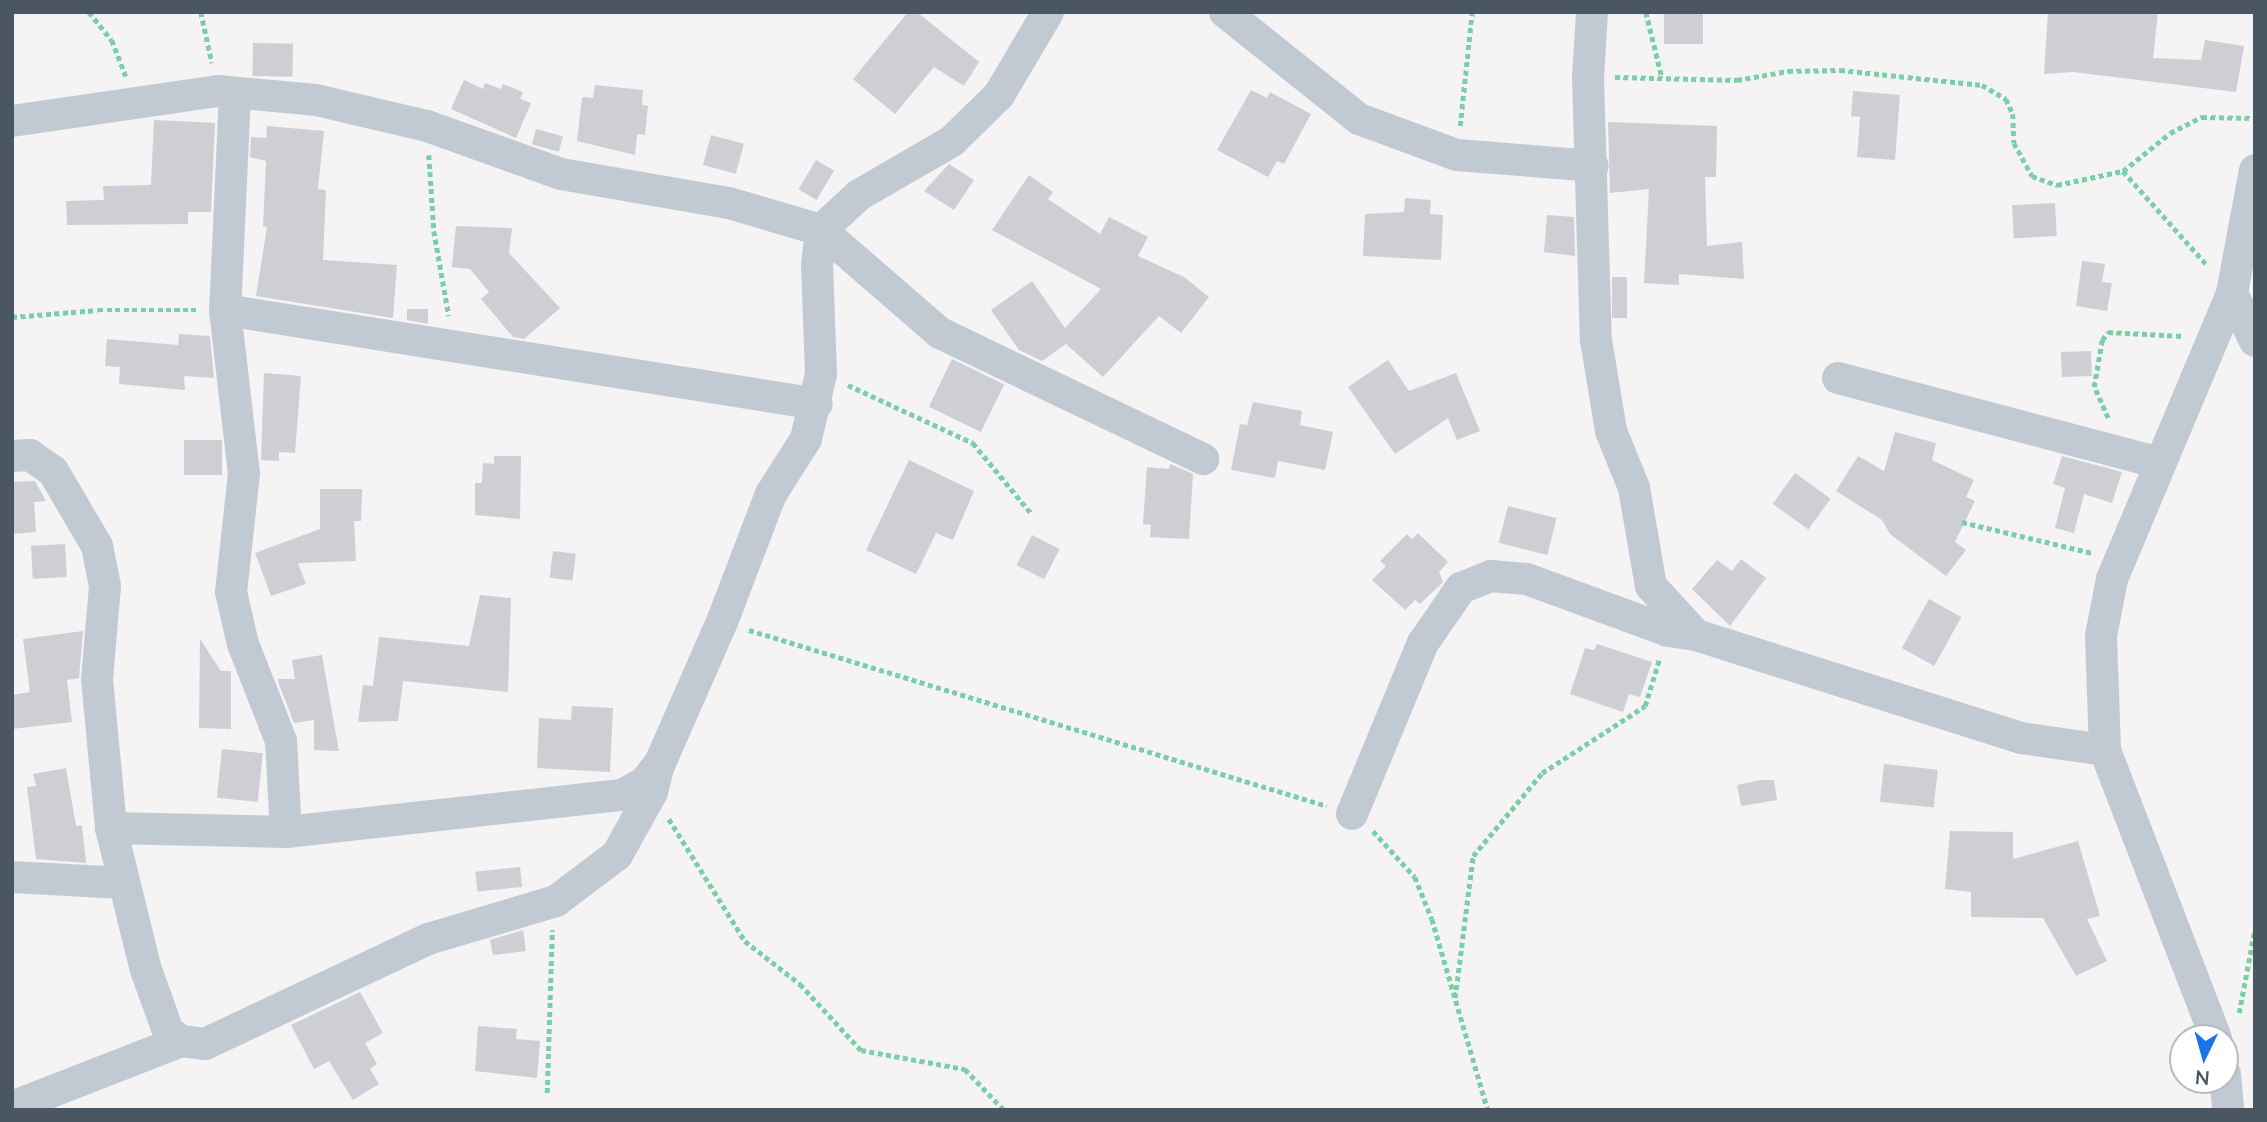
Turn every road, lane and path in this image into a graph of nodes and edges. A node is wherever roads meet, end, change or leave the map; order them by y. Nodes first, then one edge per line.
1 (89, 12) edge
2 (201, 12) edge
3 (1048, 12) edge
4 (1225, 12) edge
5 (1472, 12) edge
6 (1592, 12) edge
7 (1646, 12) edge
8 (1588, 77) junction
9 (1662, 77) junction
10 (226, 92) junction
11 (125, 102) junction
12 (2255, 118) edge
13 (12, 121) edge
14 (427, 126) junction
15 (1457, 155) junction
16 (1593, 166) junction
17 (2255, 170) edge
18 (2123, 171) junction
19 (821, 230) junction
20 (2232, 293) junction
21 (225, 310) junction
22 (12, 317) edge
23 (2215, 338) junction
24 (2255, 341) edge
25 (454, 344) junction
26 (1838, 378) dead end
27 (819, 389) junction
28 (2112, 423) dead end
29 (12, 456) edge
30 (1203, 458) dead end
31 (2157, 462) junction
32 (1031, 513) dead end
33 (1962, 522) dead end
34 (2120, 558) junction
35 (722, 622) junction
36 (1682, 633) junction
37 (2105, 750) junction
38 (656, 778) junction
39 (1352, 814) junction
40 (111, 828) junction
41 (286, 832) junction
42 (12, 877) edge
43 (124, 883) junction
44 (556, 901) junction
45 (2255, 928) edge
46 (1454, 1002) junction
47 (2224, 1024) edge
48 (2229, 1024) edge
49 (181, 1041) junction
50 (547, 1093) dead end
51 (12, 1107) edge
52 (1004, 1110) edge
53 (1488, 1110) edge

1 - 11 path
2 - 10 path
3 - 19 street
4 - 15 street
5 - 15 path
6 - 8 street
7 - 9 path
8 - 9 path
8 - 16 street
9 - 18 path
10 - 11 street
10 - 14 street
10 - 21 street
11 - 13 street
12 - 18 path
14 - 19 street
14 - 25 path
15 - 16 street
16 - 36 street
17 - 20 street
18 - 20 path
19 - 27 street
19 - 30 street
20 - 23 street
20 - 24 street
21 - 22 path
21 - 25 street
21 - 41 street
23 - 28 path
23 - 31 street
25 - 27 street
26 - 31 street
27 - 32 path
27 - 35 street
29 - 40 street
31 - 34 street
33 - 34 path
34 - 37 street
35 - 38 street
35 - 39 path
36 - 37 street
36 - 39 street
36 - 46 path
37 - 47 street
38 - 41 street
38 - 44 street
38 - 52 path
39 - 46 path
40 - 41 street
40 - 43 street
42 - 43 street
43 - 49 street
44 - 49 street
44 - 50 path
45 - 48 path
46 - 53 path
49 - 51 street

